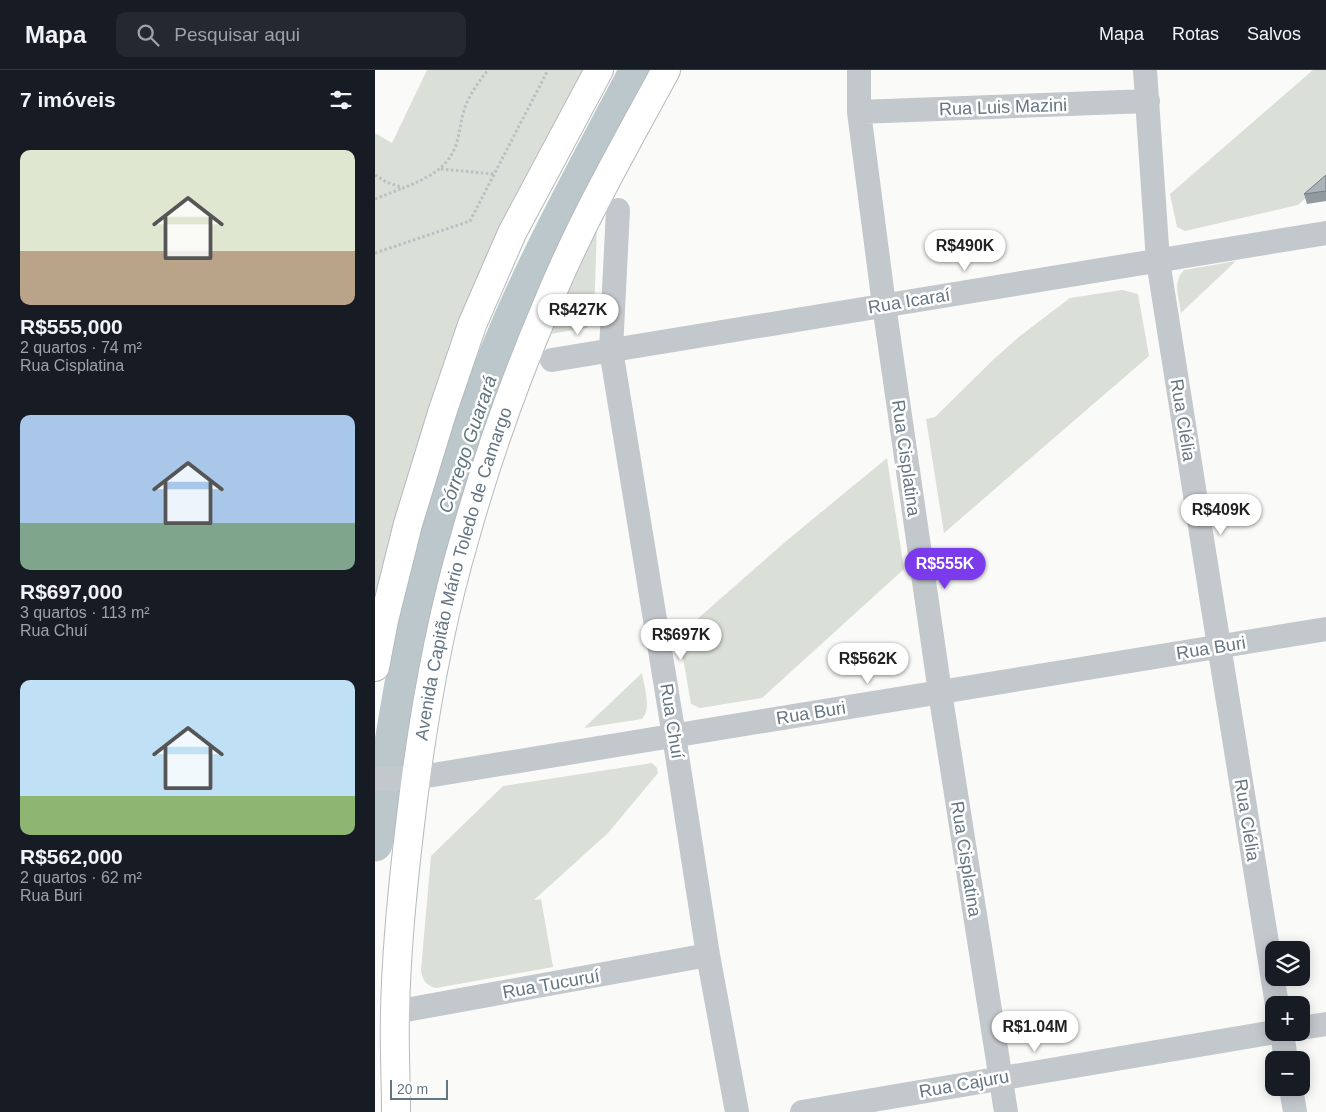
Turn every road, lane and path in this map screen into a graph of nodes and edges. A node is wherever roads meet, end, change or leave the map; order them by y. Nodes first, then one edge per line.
1 (487, 70) edge
2 (548, 70) edge
3 (599, 70) edge
4 (666, 70) edge
5 (859, 70) edge
6 (1145, 70) edge
7 (1148, 101) junction
8 (859, 112) junction
9 (440, 169) junction
10 (494, 174) junction
11 (375, 175) edge
12 (404, 188) junction
13 (375, 199) edge
14 (618, 210) dead end
15 (1326, 233) edge
16 (375, 253) edge
17 (1158, 261) junction
18 (884, 305) junction
19 (611, 350) junction
20 (552, 360) dead end
21 (379, 621) edge
22 (1326, 630) edge
23 (1219, 647) junction
24 (375, 668) edge
25 (940, 692) junction
26 (674, 736) junction
27 (392, 779) edge
28 (708, 955) junction
29 (1276, 996) edge
30 (395, 1012) junction
31 (1326, 1024) edge
32 (1310, 1027) edge
33 (1265, 1034) edge
34 (1001, 1078) junction
35 (1292, 1096) edge
36 (396, 1112) edge
37 (737, 1112) edge
38 (802, 1112) edge
39 (1006, 1112) edge
40 (1295, 1112) edge

1 - 9 path
2 - 10 path
3 - 21 main road
4 - 27 main road, Avenida Capitão Mário Toledo de Camargo
5 - 8 street, Rua Cisplatina
6 - 7 street, Rua Clélia
7 - 8 street, Rua Luis Mazini
7 - 17 street, Rua Clélia
8 - 18 street, Rua Cisplatina
9 - 10 path
9 - 12 path
10 - 16 path
11 - 12 path
12 - 13 path
14 - 19 street, Rua Chuí
15 - 17 street, Rua Icaraí
17 - 18 street, Rua Icaraí
17 - 23 street, Rua Clélia
18 - 19 street, Rua Icaraí
18 - 25 street, Rua Cisplatina
19 - 20 street, Rua Icaraí
19 - 26 street, Rua Chuí
21 - 24 main road
22 - 23 street, Rua Buri
23 - 25 street, Rua Buri
23 - 29 street, Rua Clélia
25 - 26 street, Rua Buri
25 - 34 street, Rua Cisplatina
26 - 27 street, Rua Buri
26 - 28 street, Rua Chuí
27 - 30 main road, Avenida Capitão Mário Toledo de Camargo
28 - 30 street, Rua Tucuruí
28 - 37 street, Rua Chuí
30 - 36 main road, Avenida Capitão Mário Toledo de Camargo
31 - 32 street
33 - 34 street, Rua Cajuru
34 - 38 street, Rua Cajuru
34 - 39 street, Rua Cisplatina
35 - 40 street

